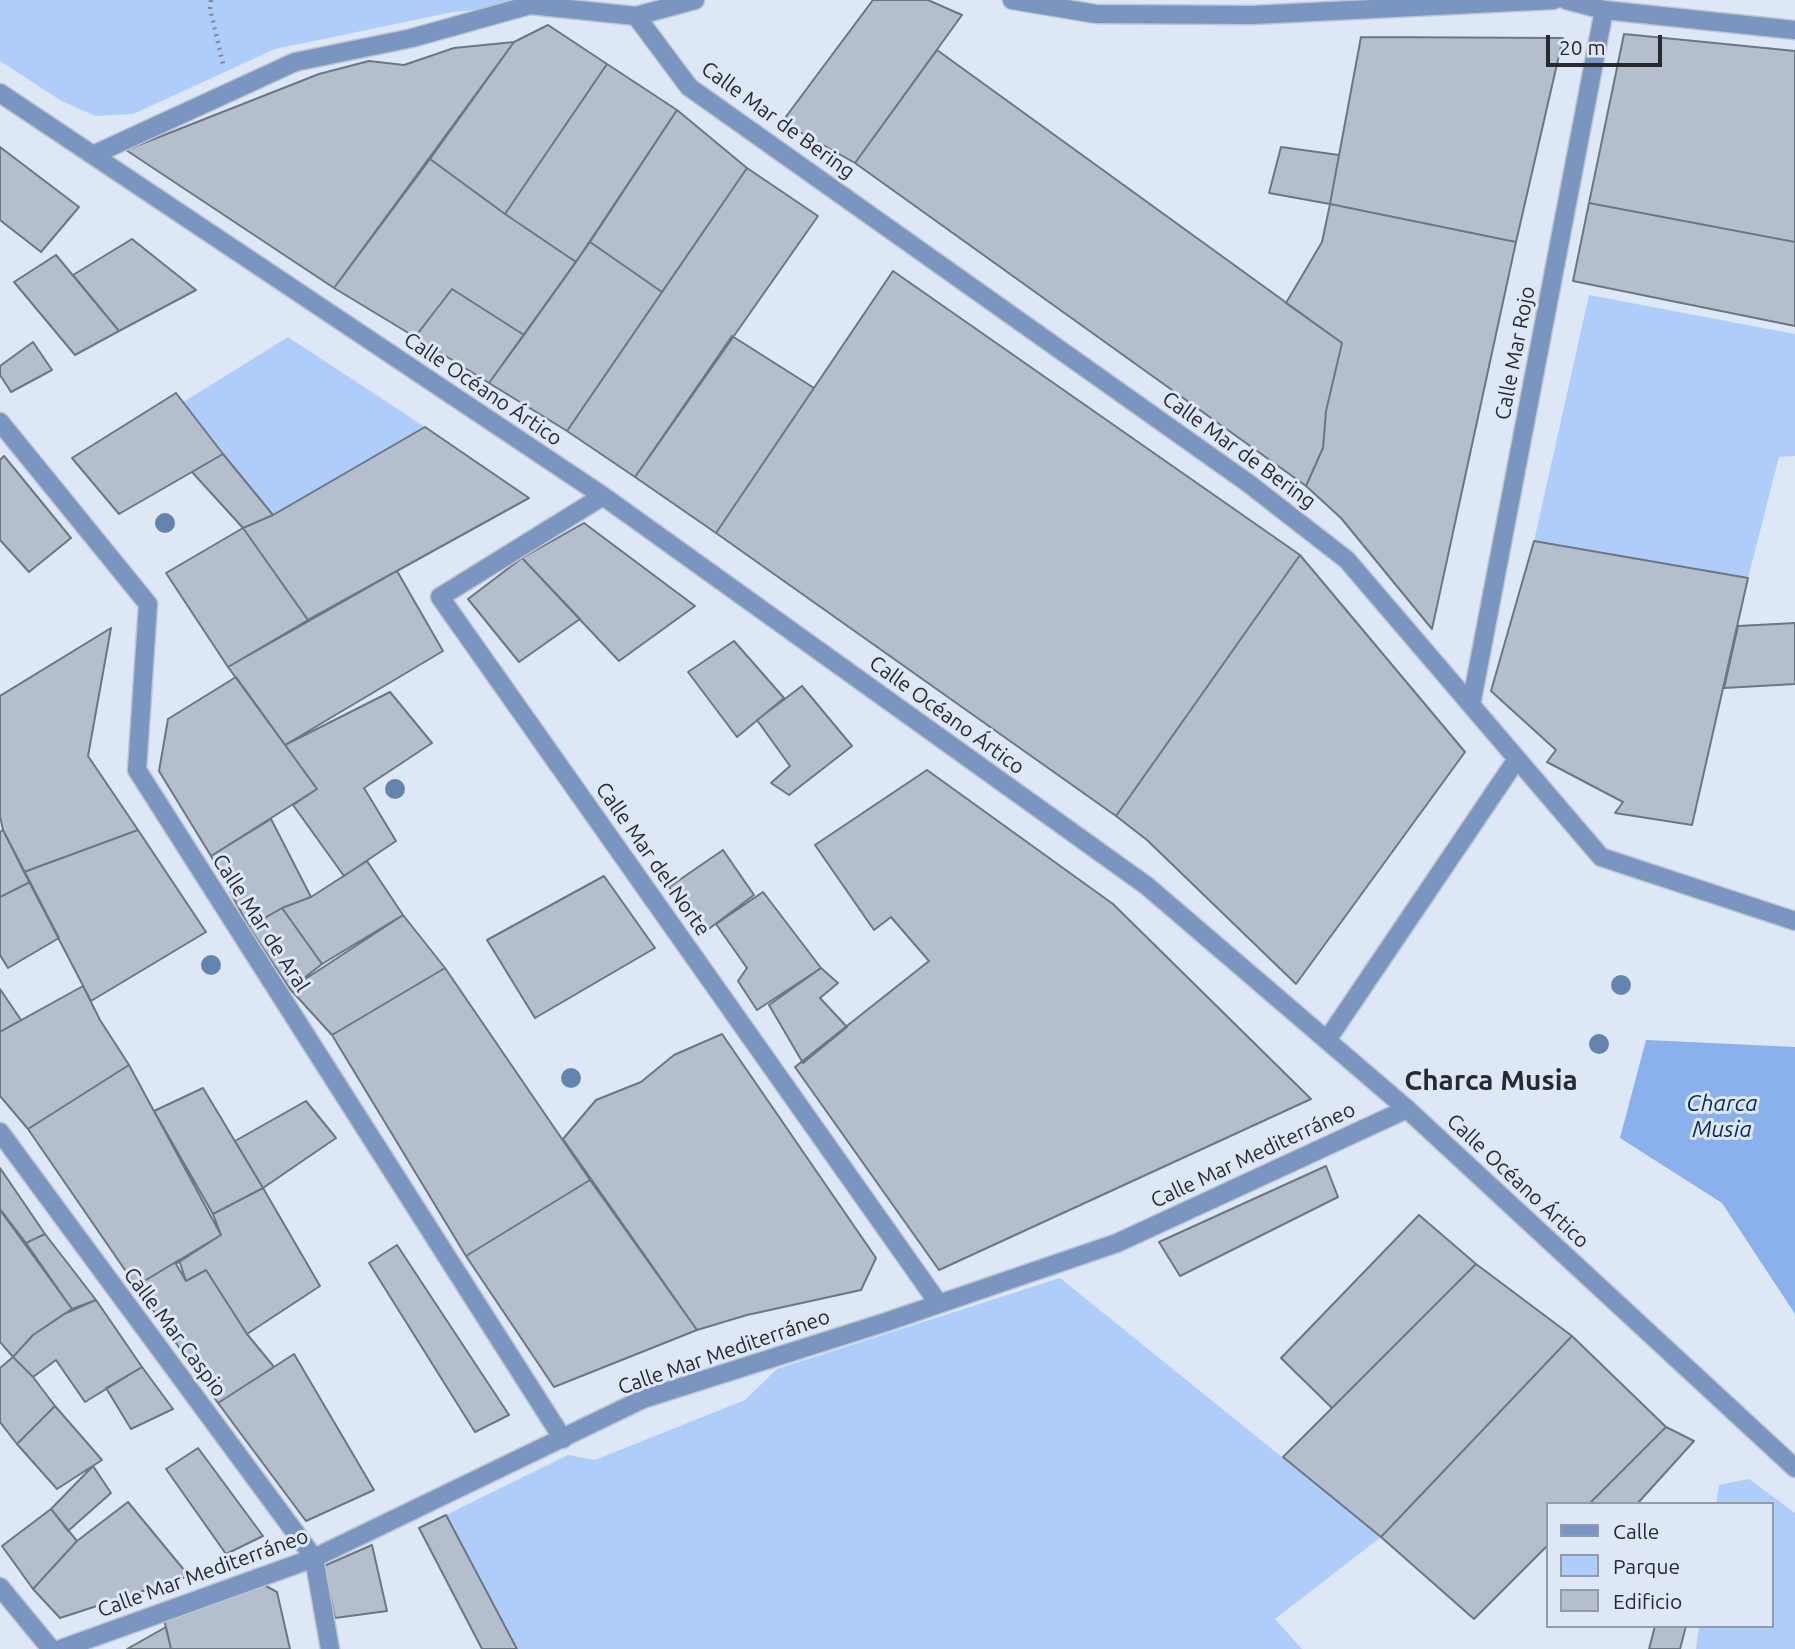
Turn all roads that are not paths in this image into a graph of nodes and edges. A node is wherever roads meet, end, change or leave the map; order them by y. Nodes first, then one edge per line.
1 (695, 0) edge
2 (1012, 0) edge
3 (1554, 0) edge
4 (1566, 0) edge
5 (1604, 10) junction
6 (636, 16) junction
7 (1795, 30) edge
8 (0, 93) edge
9 (93, 155) junction
10 (0, 422) edge
11 (603, 496) junction
12 (1471, 705) junction
13 (1517, 759) junction
14 (1795, 921) edge
15 (1327, 1040) junction
16 (1407, 1109) junction
17 (0, 1132) edge
18 (939, 1304) junction
19 (563, 1439) junction
20 (1795, 1468) edge
21 (314, 1558) junction
22 (0, 1587) edge
23 (51, 1649) edge
24 (61, 1649) edge
25 (330, 1649) edge

1 - 6 street
2 - 3 street
4 - 5 street
5 - 7 street
5 - 12 street, Calle Mar Rojo
6 - 9 street
6 - 12 street, Calle Mar de Bering
8 - 9 street, Calle Océano Ártico
9 - 11 street, Calle Océano Ártico
10 - 19 street, Calle Mar de Aral
11 - 15 street, Calle Océano Ártico
11 - 18 street, Calle Mar del Norte
12 - 13 street, Calle Mar de Bering
13 - 14 street, Calle Mar de Bering
13 - 15 street
15 - 16 street, Calle Océano Ártico
16 - 18 street, Calle Mar Mediterráneo
16 - 20 street, Calle Océano Ártico
17 - 21 street, Calle Mar Caspio
18 - 19 street, Calle Mar Mediterráneo
19 - 21 street, Calle Mar Mediterráneo
21 - 24 street, Calle Mar Mediterráneo
21 - 25 street
22 - 23 street

